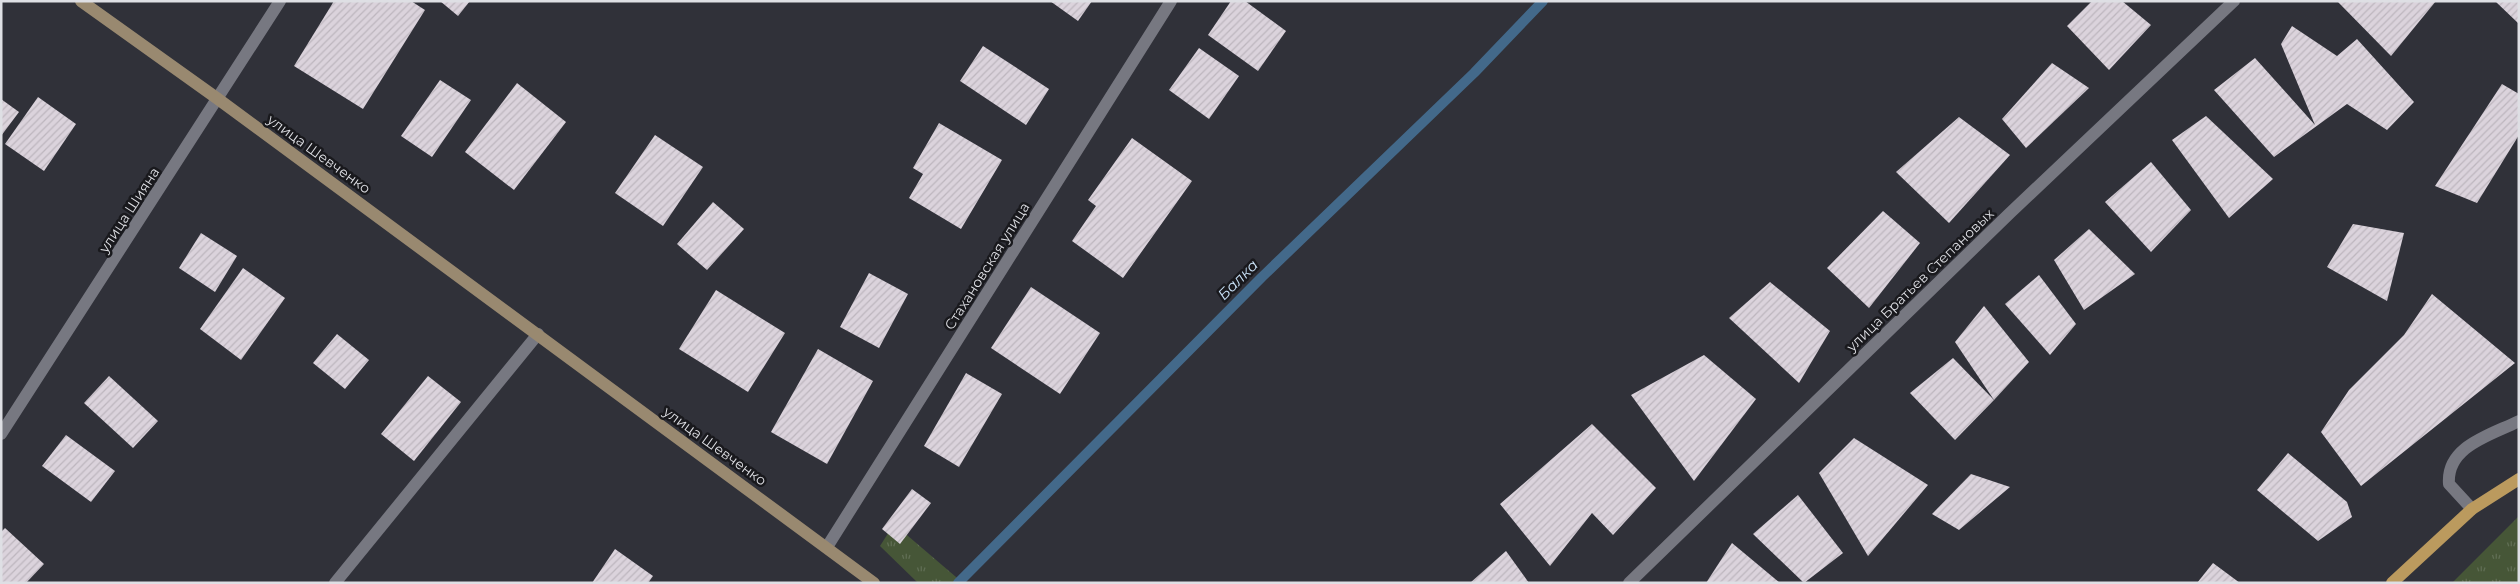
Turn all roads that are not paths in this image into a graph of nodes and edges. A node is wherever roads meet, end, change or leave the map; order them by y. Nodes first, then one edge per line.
1 (81, 1) edge
2 (280, 1) edge
3 (1171, 1) edge
4 (2234, 1) edge
5 (218, 99) junction
6 (538, 334) junction
7 (2519, 421) edge
8 (1, 434) edge
9 (2519, 479) edge
10 (2472, 509) junction
11 (827, 547) junction
12 (335, 583) edge
13 (874, 583) edge
14 (1629, 583) edge
15 (2392, 583) edge

1 - 5 main road, улица Шевченко
2 - 5 street, улица Шияна
3 - 11 street, Стахановская улица
4 - 14 street, улица Братьев Степановых
5 - 6 main road, улица Шевченко
5 - 8 street, улица Шияна
6 - 11 main road, улица Шевченко
6 - 12 street
7 - 10 street
9 - 10 main road
10 - 15 main road
11 - 13 main road, улица Шевченко

